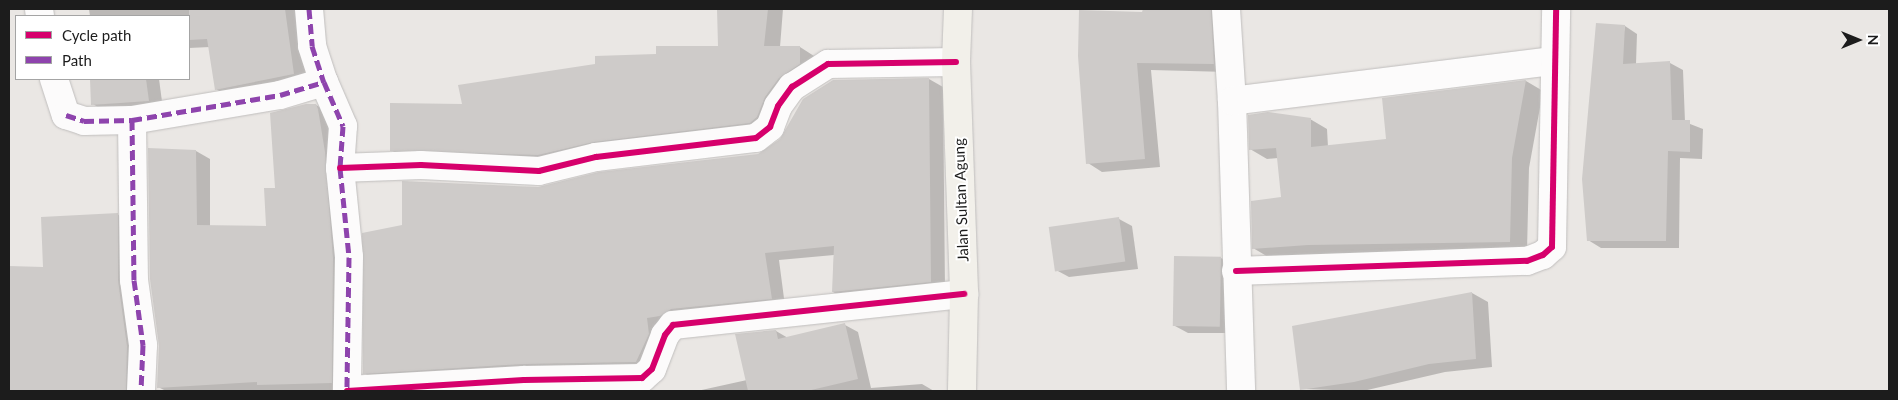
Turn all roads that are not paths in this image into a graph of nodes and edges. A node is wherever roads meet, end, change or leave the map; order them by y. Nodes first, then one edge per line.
1 (309, 9) edge
2 (958, 9) edge
3 (1226, 9) edge
4 (1556, 9) edge
5 (1554, 61) junction
6 (956, 62) junction
7 (54, 80) edge
8 (324, 82) junction
9 (1232, 101) junction
10 (132, 120) junction
11 (340, 168) junction
12 (1236, 271) junction
13 (964, 294) junction
14 (141, 391) edge
15 (347, 391) edge
16 (962, 391) edge
17 (1241, 391) edge

1 - 8 street
2 - 6 street, Jalan Sultan Agung
3 - 9 street
4 - 5 street
5 - 9 street
5 - 12 street
6 - 11 street
6 - 13 street, Jalan Sultan Agung
7 - 10 street
8 - 10 street
8 - 11 street
9 - 12 street
10 - 14 street
11 - 15 street
12 - 17 street
13 - 15 street
13 - 16 street, Jalan Sultan Agung

